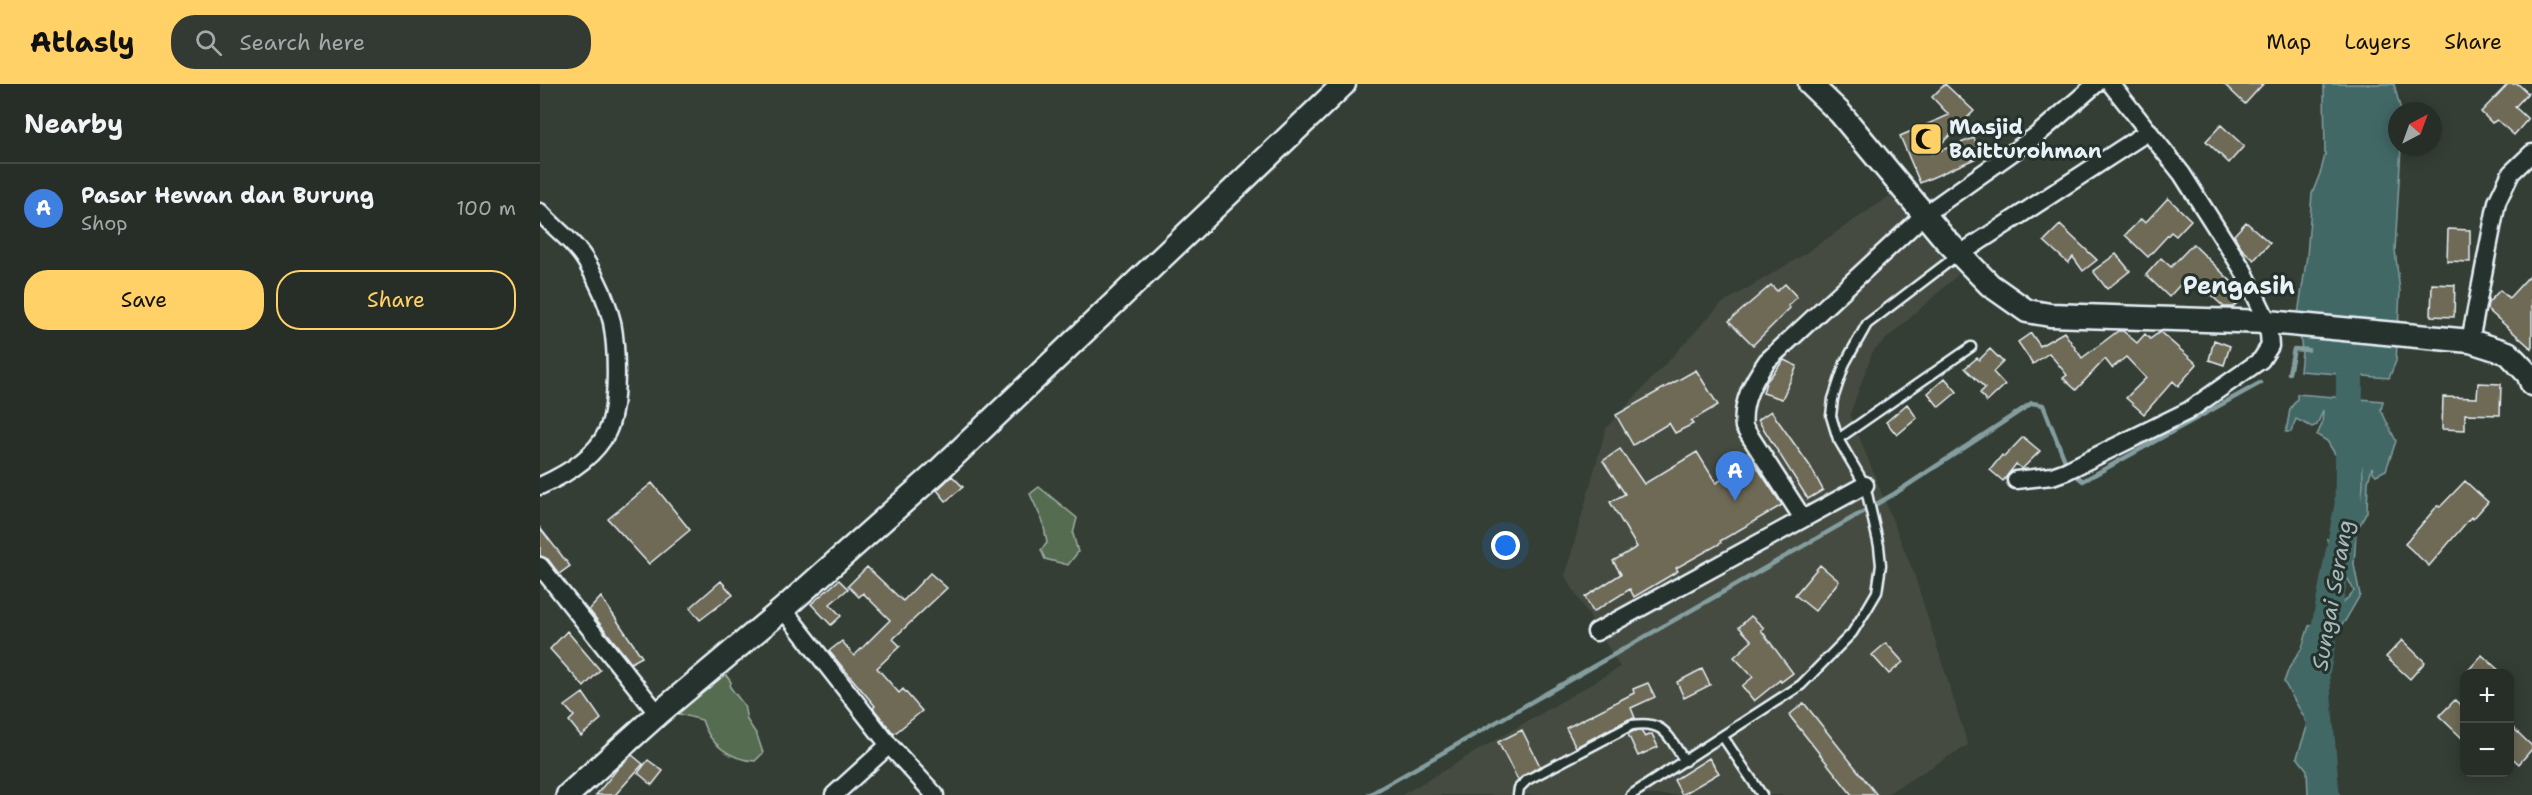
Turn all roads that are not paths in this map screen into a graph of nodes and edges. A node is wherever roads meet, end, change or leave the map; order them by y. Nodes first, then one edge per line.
1 (1344, 84) edge
2 (1810, 84) edge
3 (2096, 84) edge
4 (2110, 84) edge
5 (2149, 131) junction
6 (2532, 153) edge
7 (540, 212) edge
8 (1924, 215) junction
9 (1960, 254) junction
10 (2275, 323) junction
11 (2470, 340) junction
12 (1971, 347) dead end
13 (2531, 376) edge
14 (1838, 439) junction
15 (2016, 480) dead end
16 (1865, 485) junction
17 (540, 486) edge
18 (1802, 517) junction
19 (540, 566) edge
20 (783, 609) junction
21 (1596, 632) dead end
22 (658, 714) junction
23 (1723, 736) junction
24 (889, 745) junction
25 (1685, 761) junction
26 (568, 795) edge
27 (834, 795) edge
28 (935, 795) edge
29 (1518, 795) edge
30 (1631, 795) edge
31 (1762, 795) edge

1 - 20 street
2 - 8 street
3 - 8 street
4 - 5 street
5 - 9 street
5 - 10 street
6 - 11 street
7 - 17 street
8 - 9 street
8 - 18 street
9 - 10 street
9 - 14 lane
10 - 11 street
10 - 15 street
11 - 13 street
12 - 14 lane
14 - 16 lane
16 - 18 street
16 - 23 lane
18 - 21 street
19 - 22 street
20 - 22 street
20 - 24 street
22 - 26 street
23 - 25 lane
23 - 31 lane
24 - 27 street
24 - 28 street
25 - 29 lane
25 - 30 lane

